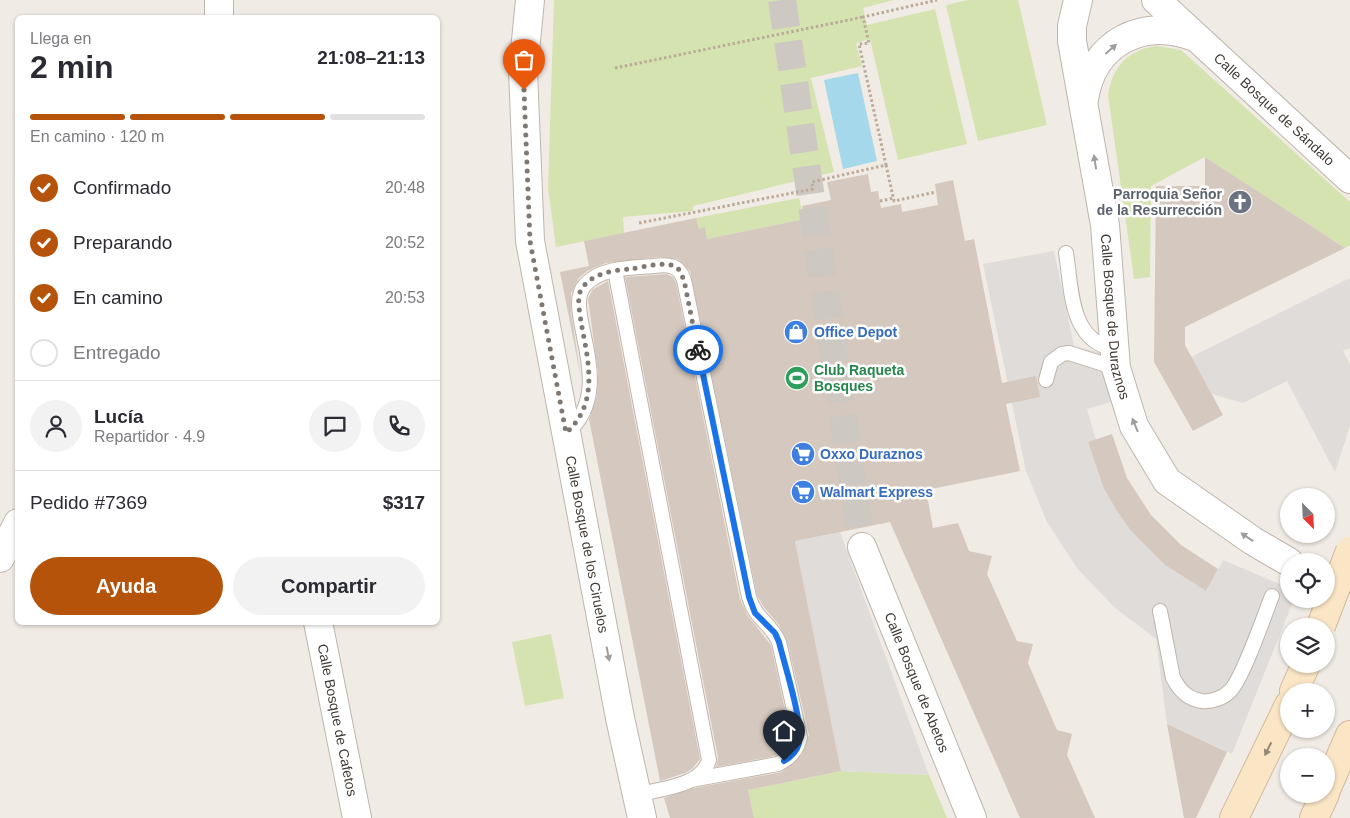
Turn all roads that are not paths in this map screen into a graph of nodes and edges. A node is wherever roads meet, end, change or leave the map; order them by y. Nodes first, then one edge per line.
1 (219, 0) edge
2 (530, 0) edge
3 (1078, 0) edge
4 (1156, 0) edge
5 (219, 15) edge
6 (1199, 38) junction
7 (1086, 107) junction
8 (1350, 178) edge
9 (1066, 253) dead end
10 (615, 270) junction
11 (1115, 358) junction
12 (1046, 380) dead end
13 (566, 433) junction
14 (15, 529) edge
15 (862, 548) tunnel mouth
16 (1350, 551) edge
17 (1280, 557) edge
18 (0, 558) edge
19 (1335, 588) edge
20 (1350, 595) edge
21 (1272, 596) dead end
22 (1160, 610) dead end
23 (1323, 618) edge
24 (319, 625) edge
25 (1280, 723) edge
26 (1350, 736) edge
27 (1335, 771) edge
28 (691, 780) junction
29 (1321, 803) edge
30 (639, 806) edge
31 (357, 818) edge
32 (972, 818) edge
33 (1234, 818) edge
34 (1314, 818) edge

1 - 5 street
2 - 13 street, Calle Bosque de los Ciruelos
3 - 7 street, Calle Bosque de Duraznos
4 - 6 street, Calle Bosque de Sándalo
7 -> 6 street, Calle Bosque de Sándalo
6 - 8 street, Calle Bosque de Sándalo
11 -> 7 street, Calle Bosque de Duraznos
9 - 11 lane
10 - 13 lane
10 - 28 lane
10 - 28 lane
11 - 12 lane
17 -> 11 street, Calle Bosque de Duraznos
13 -> 30 street, Calle Bosque de los Ciruelos
14 - 18 street
15 - 32 street, Calle Bosque de Abetos
16 - 23 main road, bridge
19 - 20 street
21 - 22 lane
24 - 31 street, Calle Bosque de Cafetos
25 -> 33 main road
26 - 27 main road
28 - 30 lane
29 - 34 main road

